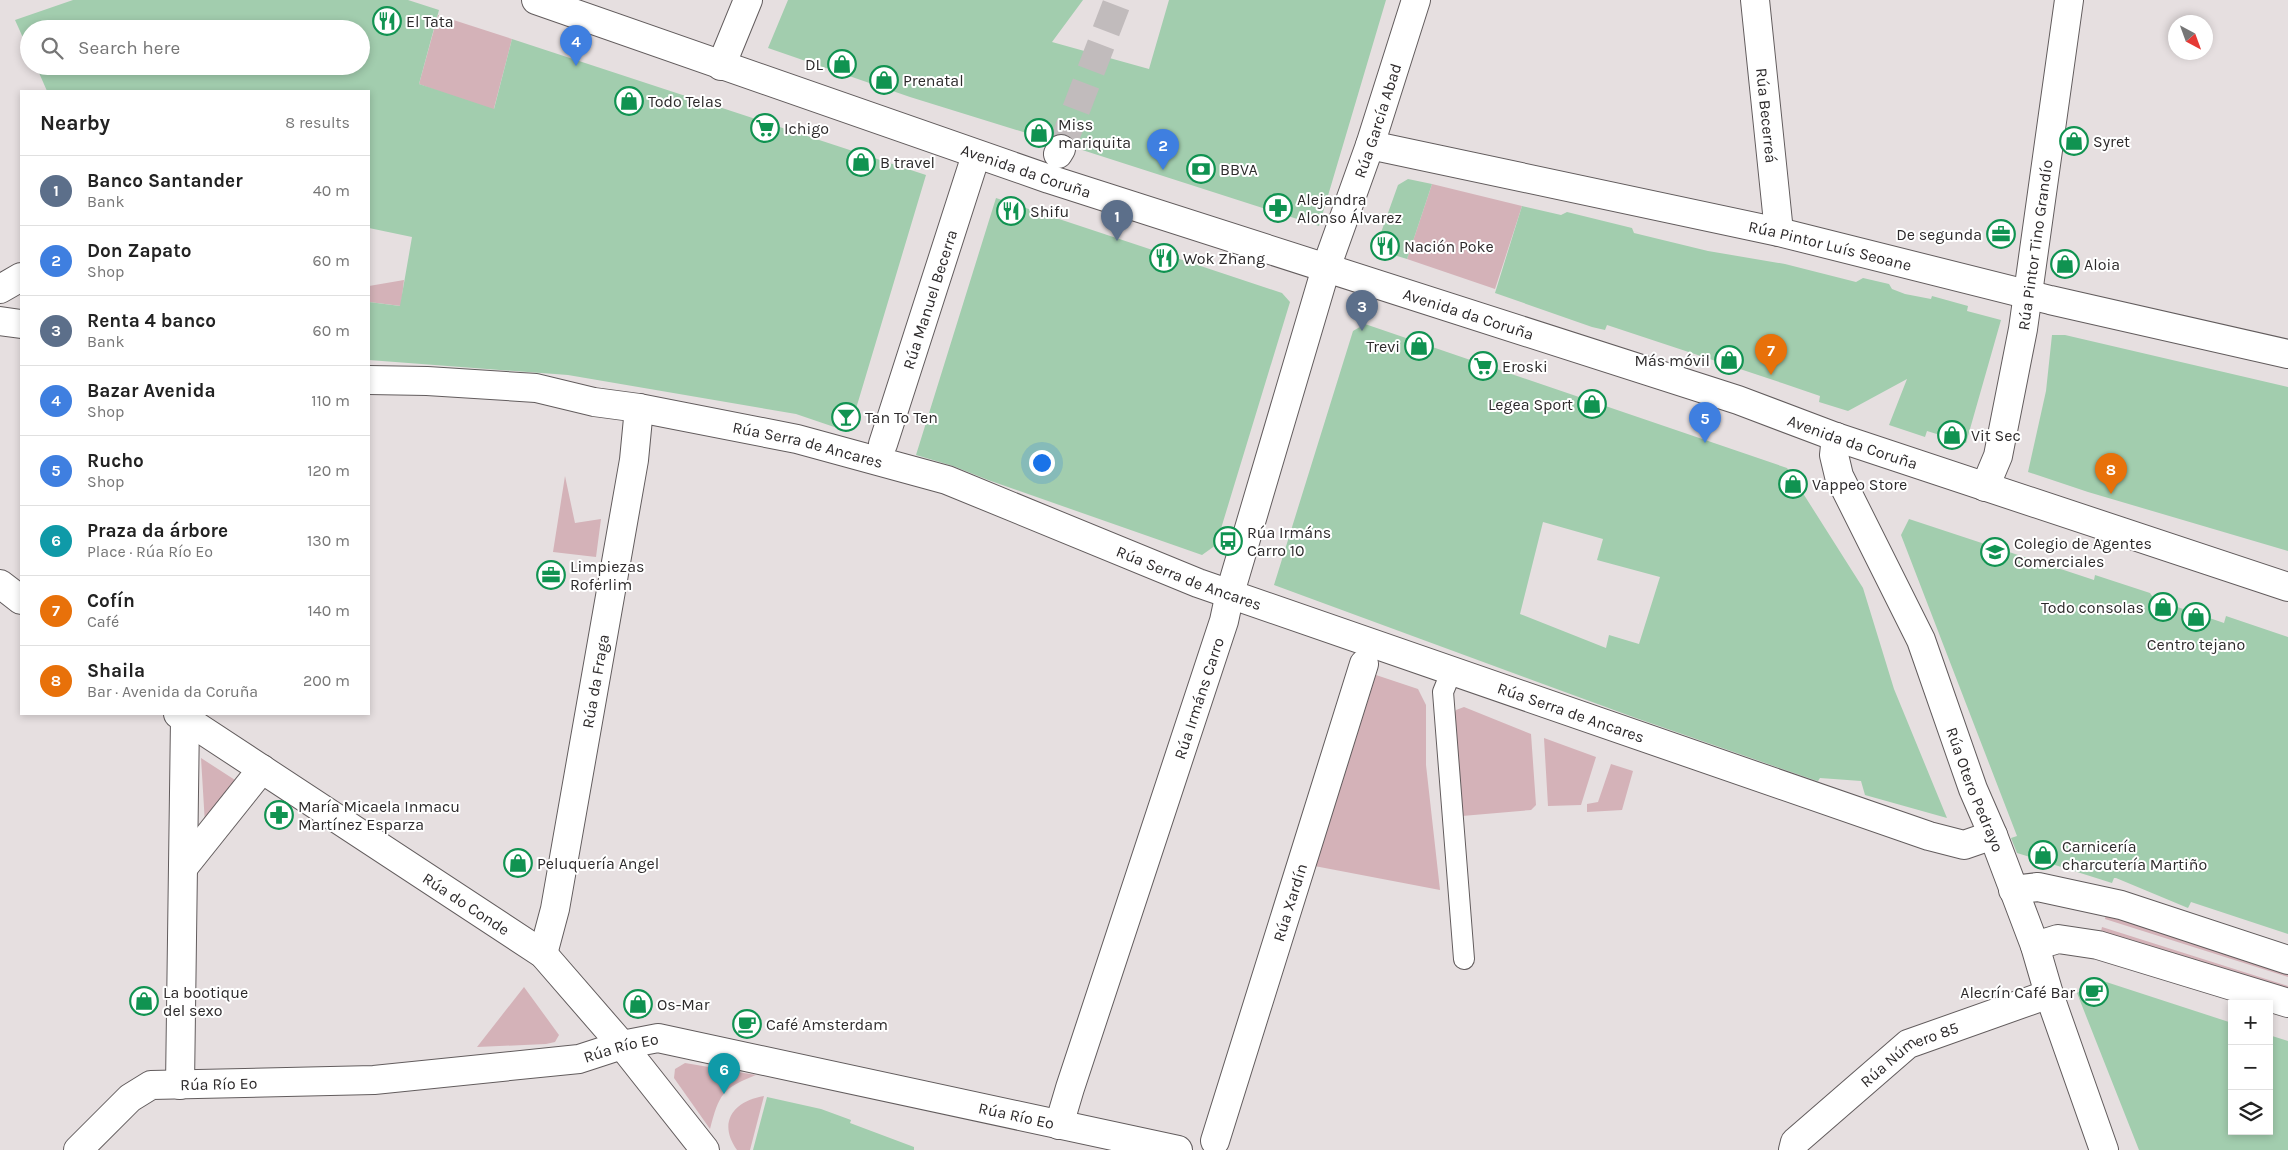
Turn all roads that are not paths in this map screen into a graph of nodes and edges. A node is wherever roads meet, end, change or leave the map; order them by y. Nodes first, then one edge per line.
1 (536, 0) edge
2 (748, 0) edge
3 (1416, 0) edge
4 (1755, 0) edge
5 (2069, 0) edge
6 (721, 66) junction
7 (1370, 145) junction
8 (976, 155) junction
9 (1779, 232) junction
10 (1326, 268) junction
11 (20, 278) edge
12 (0, 289) edge
13 (2028, 294) junction
14 (0, 320) edge
15 (20, 324) edge
16 (2288, 354) edge
17 (370, 380) edge
18 (639, 408) junction
19 (1836, 437) junction
20 (883, 444) dead end
21 (1985, 488) junction
22 (0, 584) edge
23 (2288, 587) edge
24 (1230, 593) junction
25 (20, 599) edge
26 (1364, 664) dead end
27 (1452, 670) junction
28 (182, 717) edge
29 (262, 769) junction
30 (1993, 835) junction
31 (183, 868) junction
32 (2013, 890) junction
33 (2035, 946) junction
34 (543, 954) junction
35 (1464, 959) dead end
36 (2288, 960) edge
37 (2049, 994) junction
38 (2288, 1003) edge
39 (622, 1046) junction
40 (180, 1085) junction
41 (1060, 1125) junction
42 (1215, 1141) dead end
43 (78, 1150) edge
44 (705, 1150) edge
45 (1178, 1150) edge
46 (1793, 1150) edge
47 (2104, 1150) edge

1 - 6 street, Avenida da Coruña
2 - 6 street
3 - 7 street, Rúa García Abad
4 - 9 street, Rúa Becerreá
5 - 13 street, Rúa Pintor Tino Grandío
6 - 8 street, Avenida da Coruña
7 - 9 street, Rúa Pintor Luís Seoane
7 - 10 street, Rúa García Abad
8 - 10 street, Avenida da Coruña
8 - 20 street, Rúa Manuel Becerra
9 - 13 street, Rúa Pintor Luís Seoane
10 - 19 street, Avenida da Coruña
10 - 24 street, Rúa Irmáns Carro
11 - 12 street
13 - 16 street, Rúa Pintor Luís Seoane
13 - 21 street, Rúa Pintor Tino Grandío
14 - 15 street
17 - 18 street, Rúa Serra de Ancares
18 - 24 street, Rúa Serra de Ancares
18 - 34 street, Rúa da Fraga
19 - 21 street, Avenida da Coruña
19 - 30 street, Rúa Otero Pedrayo
21 - 23 street, Avenida da Coruña
22 - 25 street
24 - 27 street, Rúa Serra de Ancares
24 - 41 street, Rúa Irmáns Carro
26 - 42 street, Rúa Xardín
27 - 30 street, Rúa Serra de Ancares
27 - 35 lane
28 - 29 street, Rúa do Conde
28 - 31 street
29 - 31 street
29 - 34 street, Rúa do Conde
30 - 32 street, Rúa Otero Pedrayo
31 - 40 street
32 - 33 street, Rúa Otero Pedrayo
32 - 36 street
33 - 37 street, Rúa Otero Pedrayo
33 - 38 street
34 - 39 street, Rúa do Conde
37 - 46 street, Rúa Número 85
37 - 47 street, Rúa Otero Pedrayo
39 - 40 street, Rúa Río Eo
39 - 41 street, Rúa Río Eo
39 - 44 street, Rúa do Conde
40 - 43 street, Rúa Río Eo
41 - 45 street, Rúa Río Eo

